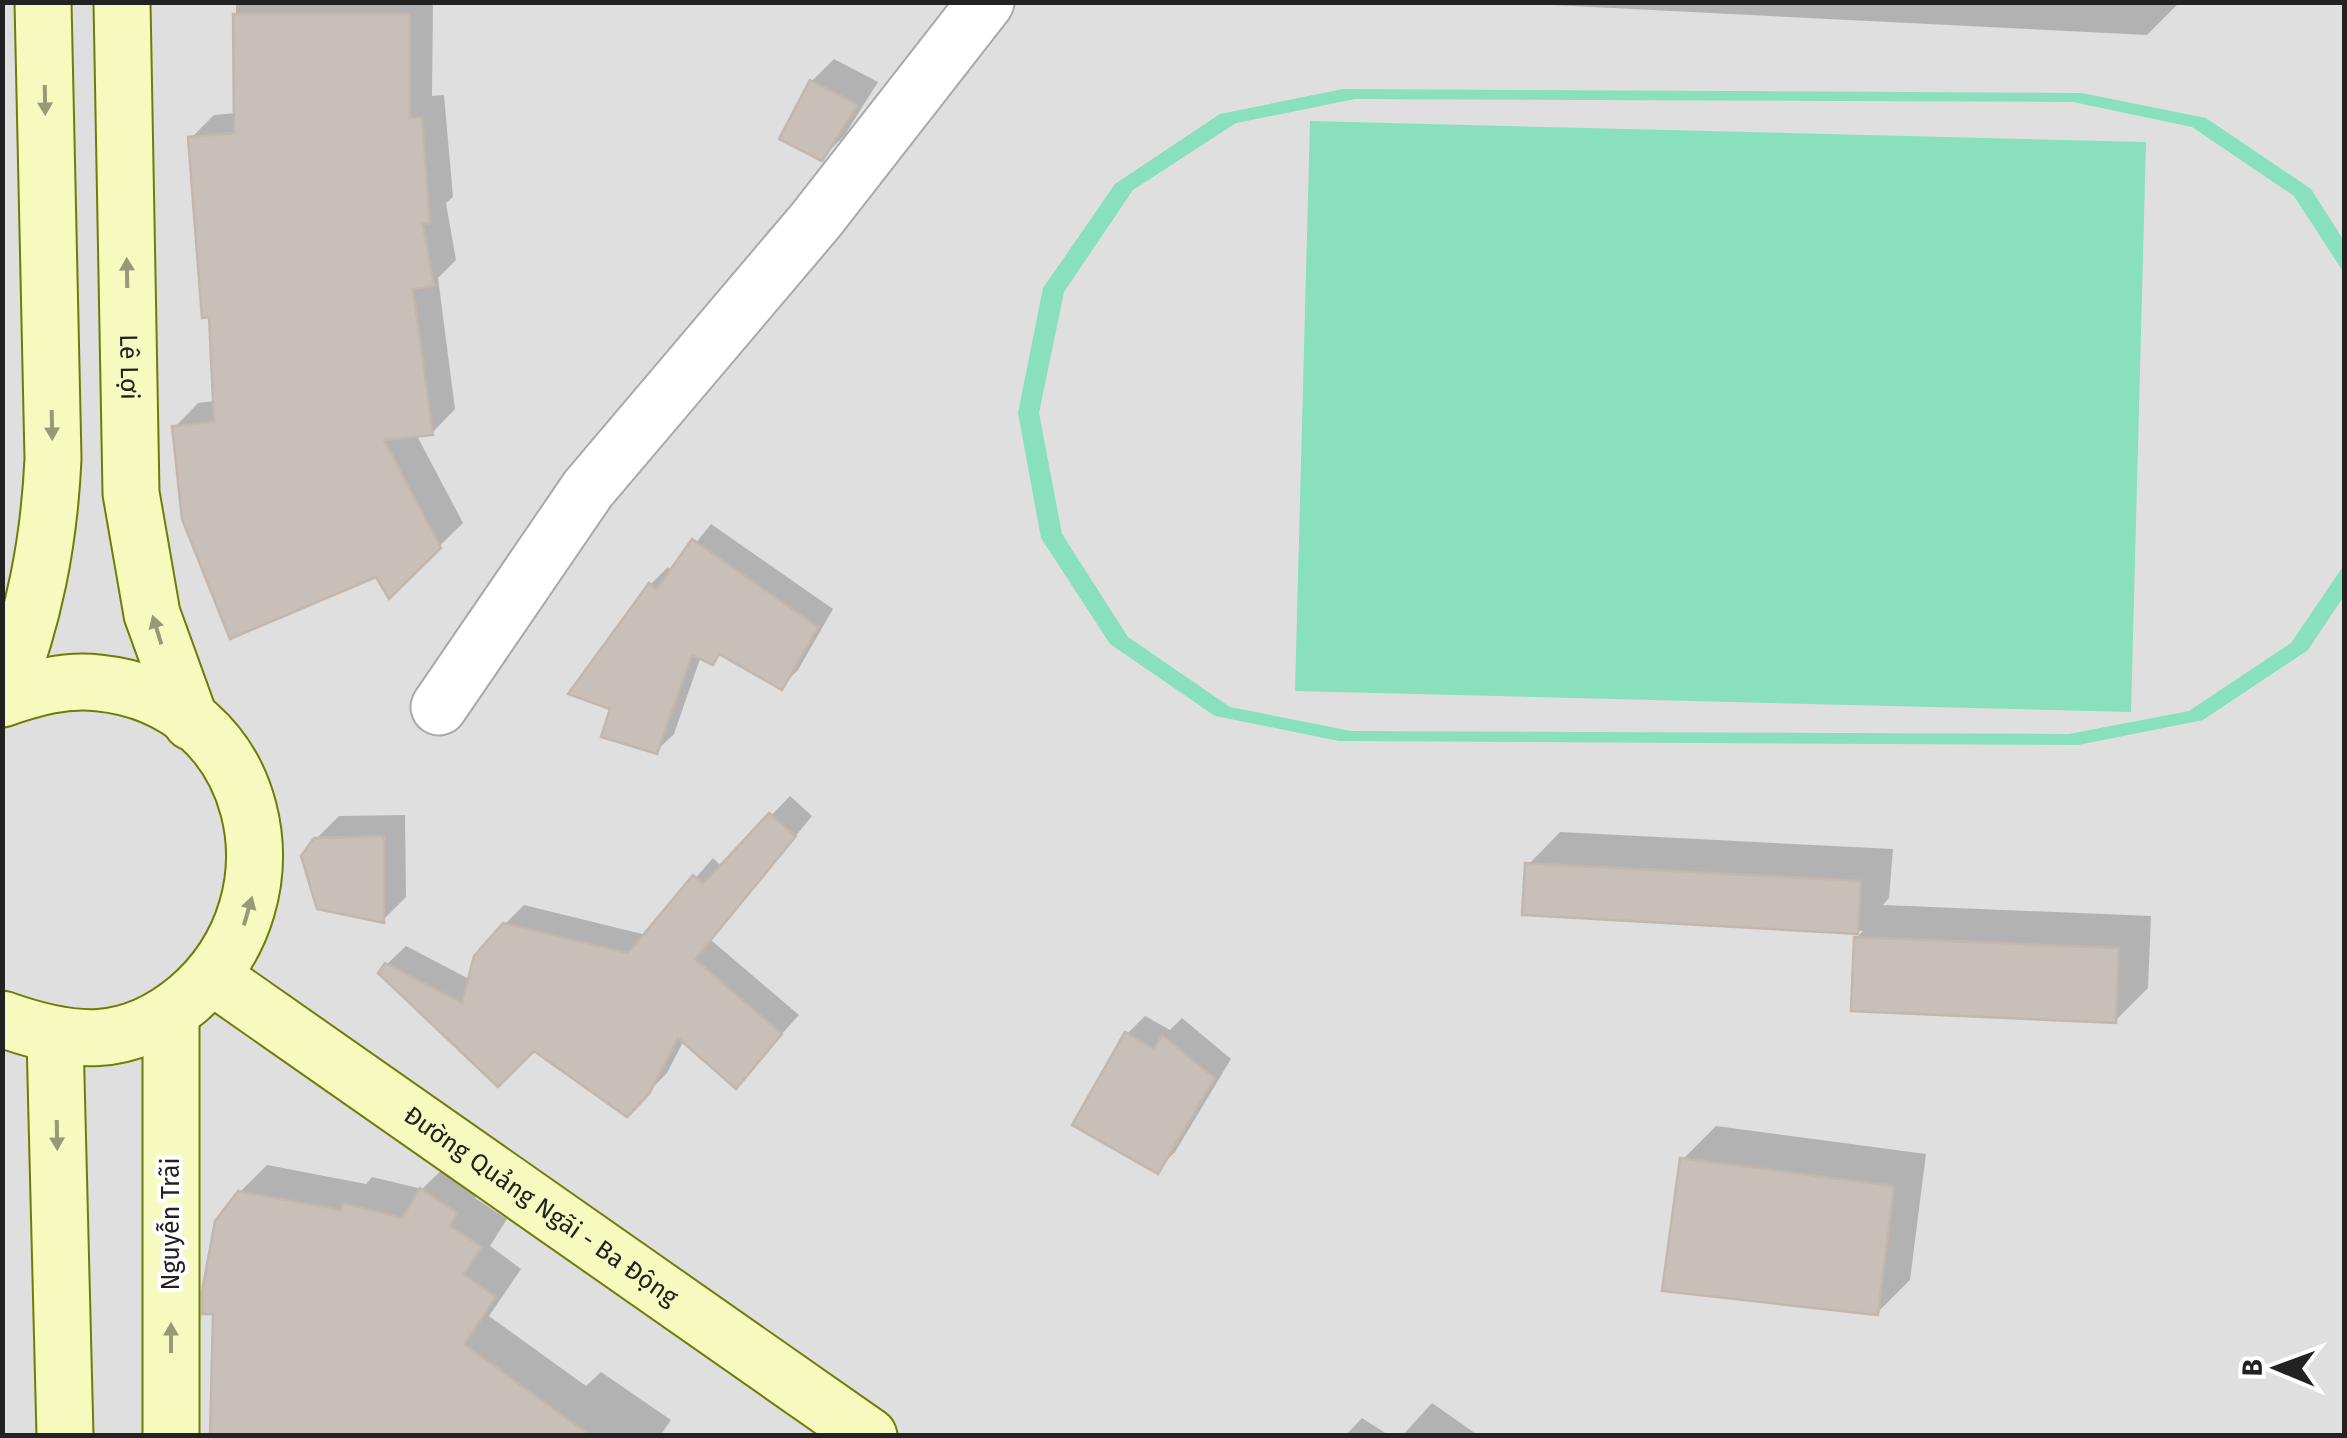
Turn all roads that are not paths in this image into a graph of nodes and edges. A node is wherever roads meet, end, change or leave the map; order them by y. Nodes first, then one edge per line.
1 (42, 2) edge
2 (122, 2) edge
3 (986, 2) edge
4 (3, 698) edge
5 (439, 707) dead end
6 (191, 722) junction
7 (213, 977) junction
8 (171, 1013) junction
9 (2, 1020) edge
10 (55, 1038) junction
11 (65, 1436) edge
12 (171, 1436) edge
13 (869, 1436) edge

1 -> 4 main road
6 -> 2 main road, Lê Lợi
3 - 5 street
4 - 6 main road
7 -> 6 main road
7 - 8 main road
7 - 13 main road, Đường Quảng Ngãi - Ba Động
8 - 10 main road
12 -> 8 main road, Nguyễn Trãi
9 - 10 main road
10 -> 11 main road

